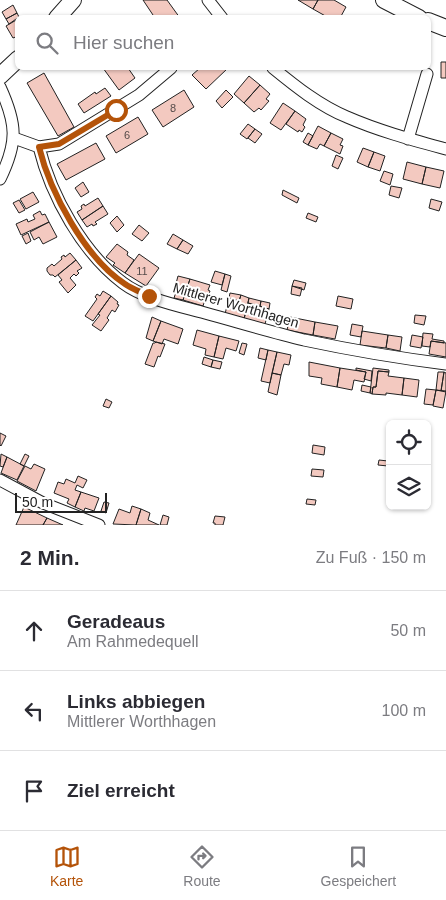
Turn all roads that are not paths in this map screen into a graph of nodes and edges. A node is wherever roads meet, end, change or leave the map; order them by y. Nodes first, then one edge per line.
1 (73, 0) edge
2 (208, 0) edge
3 (384, 0) edge
4 (60, 15) edge
5 (219, 15) edge
6 (413, 15) edge
7 (431, 22) edge
8 (446, 28) edge
9 (15, 62) edge
10 (169, 70) edge
11 (276, 70) edge
12 (427, 74) dead end
13 (0, 76) edge
14 (0, 87) edge
15 (14, 138) junction
16 (408, 139) junction
17 (39, 147) junction
18 (446, 149) edge
19 (0, 179) edge
20 (446, 364) edge
21 (0, 480) edge
22 (99, 525) edge

1 - 4 main road
2 - 5 street
3 - 6 main road
7 - 8 main road
9 - 13 main road
10 - 17 street
11 - 16 street
12 - 16 street
14 - 15 street
15 - 17 street
15 - 19 street
16 - 18 street
17 - 20 street, Mittlerer Worthhagen
21 - 22 street

